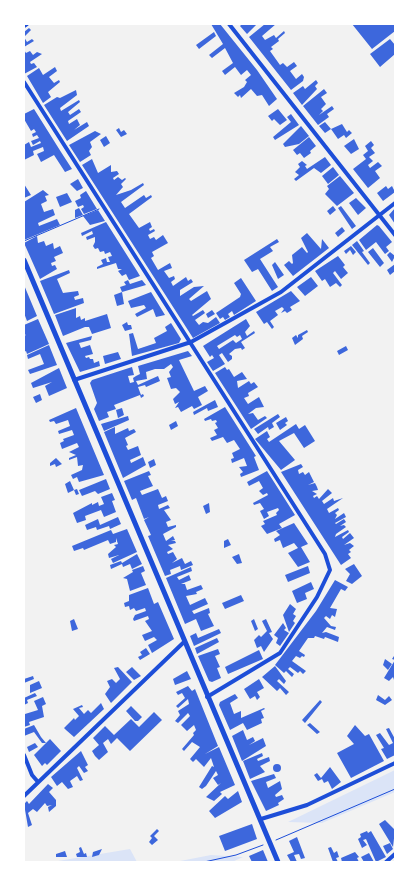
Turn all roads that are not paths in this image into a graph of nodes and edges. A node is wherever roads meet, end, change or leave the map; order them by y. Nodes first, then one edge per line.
1 (27, 24) edge
2 (229, 24) edge
3 (24, 26) edge
4 (24, 82) edge
5 (395, 204) edge
6 (380, 216) junction
7 (395, 235) edge
8 (24, 260) edge
9 (26, 272) edge
10 (191, 342) junction
11 (74, 380) junction
12 (184, 642) junction
13 (207, 697) junction
14 (24, 756) edge
15 (395, 763) edge
16 (38, 782) junction
17 (24, 796) edge
18 (261, 819) junction
19 (395, 854) edge
20 (278, 862) edge
21 (386, 862) edge

1 - 3 street
2 - 6 street
4 - 10 street
5 - 6 street
6 - 7 street
6 - 10 street
8 - 9 main road
9 - 11 main road
10 - 11 street
10 - 13 street
11 - 12 main road
12 - 13 main road
12 - 16 street
13 - 18 main road
14 - 16 street
15 - 18 street
16 - 17 street
18 - 20 main road
19 - 21 street

